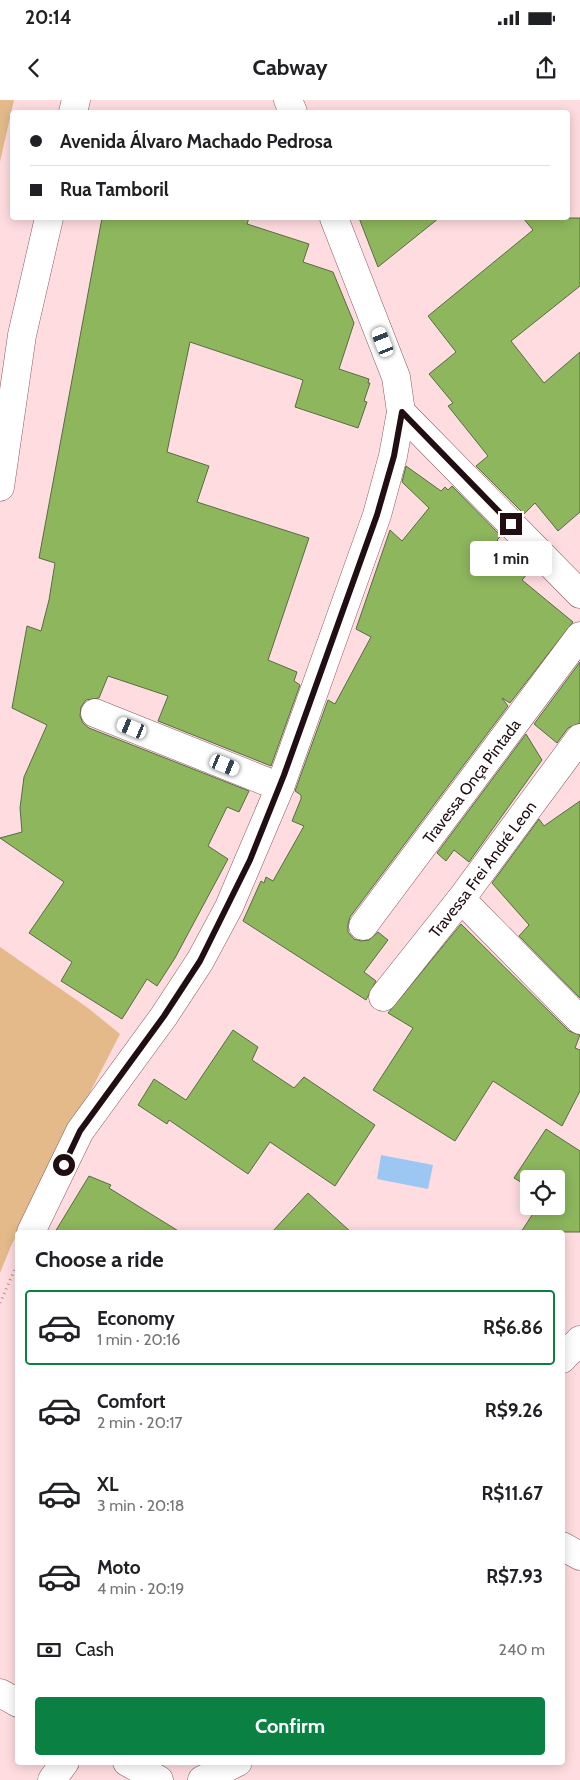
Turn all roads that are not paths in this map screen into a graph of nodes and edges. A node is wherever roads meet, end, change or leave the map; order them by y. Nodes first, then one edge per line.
1 (49, 220) edge
2 (335, 220) edge
3 (402, 412) junction
4 (0, 487) edge
5 (580, 594) edge
6 (580, 636) edge
7 (96, 713) dead end
8 (580, 738) edge
9 (280, 787) junction
10 (461, 899) junction
11 (363, 926) dead end
12 (383, 997) dead end
13 (580, 1020) edge
14 (32, 1230) edge
15 (580, 1340) edge
16 (565, 1356) edge
17 (565, 1548) edge
18 (580, 1556) edge
19 (63, 1765) edge
20 (232, 1765) edge
21 (52, 1780) edge
22 (202, 1780) edge

1 - 4 street
2 - 3 street
3 - 5 street
3 - 9 street
6 - 11 street, Travessa Onça Pintada
7 - 9 street
8 - 10 street, Travessa Frei André Leon
9 - 14 street
10 - 12 street, Travessa Frei André Leon
10 - 13 street
15 - 16 street
17 - 18 street
19 - 21 street
20 - 22 street

